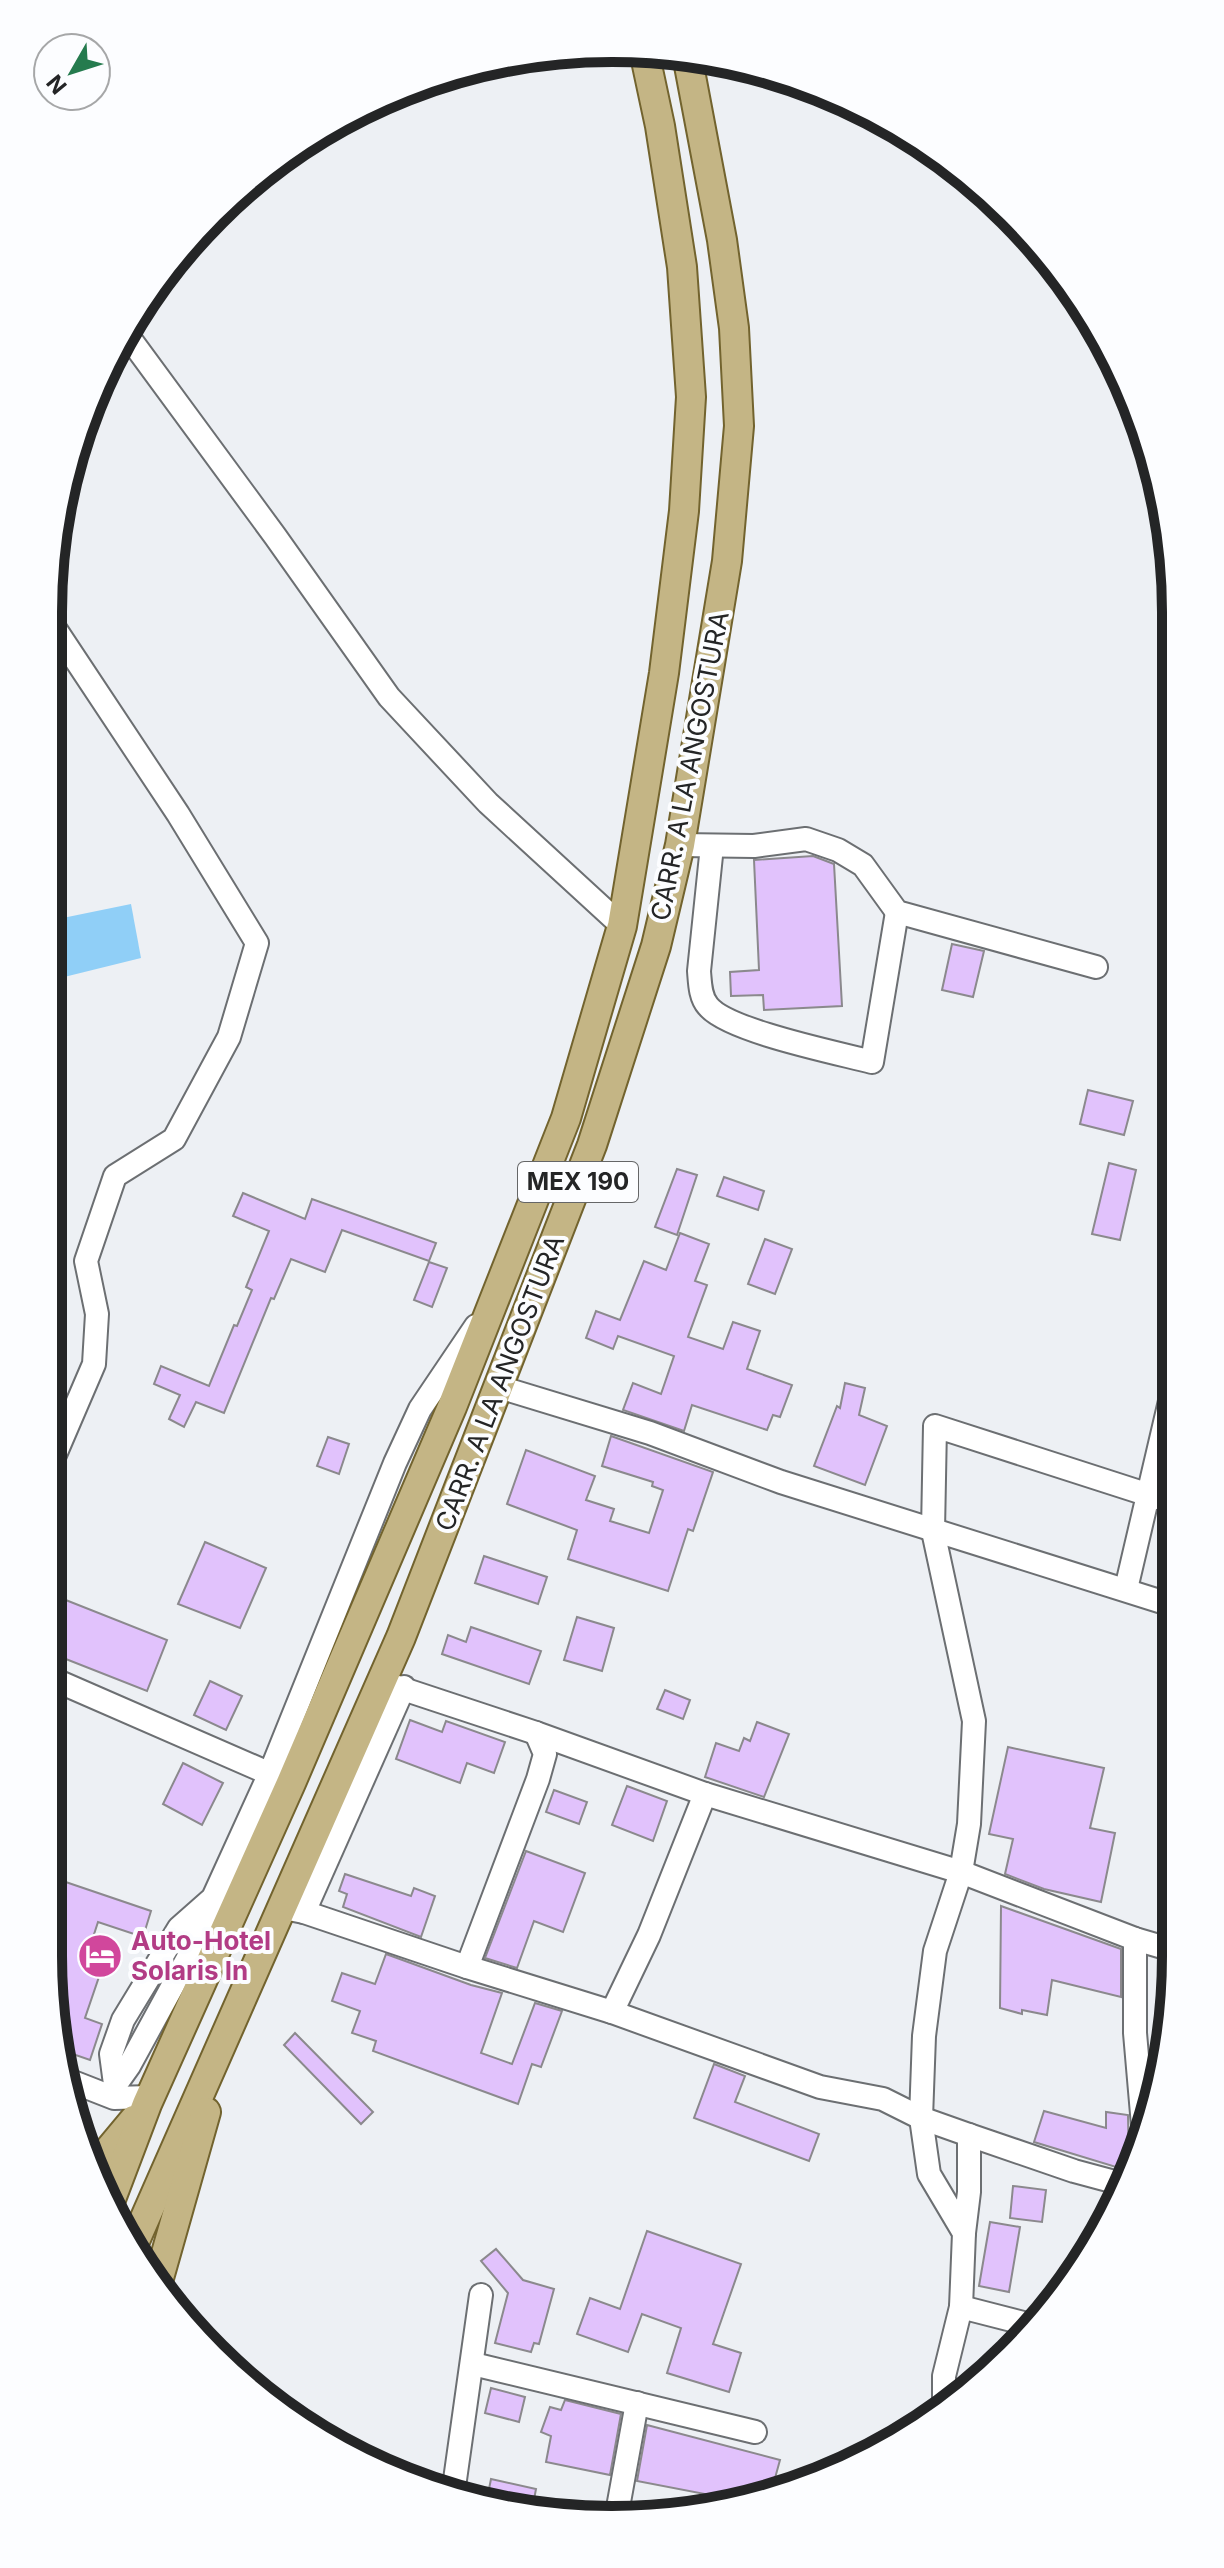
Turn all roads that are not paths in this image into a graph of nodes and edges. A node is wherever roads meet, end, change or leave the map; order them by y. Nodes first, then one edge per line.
1 (647, 63) edge
2 (689, 68) edge
3 (133, 343) edge
4 (62, 639) edge
5 (680, 845) junction
6 (712, 846) junction
7 (897, 912) junction
8 (622, 926) junction
9 (1096, 967) dead end
10 (499, 1387) junction
11 (1162, 1435) edge
12 (62, 1438) edge
13 (1148, 1495) junction
14 (1162, 1499) edge
15 (933, 1531) junction
16 (1126, 1589) junction
17 (1162, 1601) edge
18 (62, 1683) edge
19 (393, 1684) junction
20 (536, 1733) junction
21 (280, 1778) junction
22 (705, 1794) junction
23 (961, 1872) junction
24 (294, 1910) junction
25 (1135, 1939) junction
26 (1162, 1947) edge
27 (467, 1967) junction
28 (612, 2012) junction
29 (222, 2049) junction
30 (77, 2082) edge
31 (112, 2089) junction
32 (149, 2101) junction
33 (1141, 2104) edge
34 (921, 2118) junction
35 (969, 2135) junction
36 (102, 2160) edge
37 (1113, 2181) edge
38 (115, 2190) edge
39 (964, 2233) junction
40 (138, 2234) edge
41 (161, 2271) edge
42 (481, 2295) dead end
43 (961, 2307) junction
44 (1022, 2323) edge
45 (473, 2364) junction
46 (944, 2394) edge
47 (637, 2403) junction
48 (755, 2432) dead end
49 (455, 2483) edge
50 (618, 2506) edge

1 - 8 main road, CARR. A LA ANGOSTURA / MEX 190
2 - 5 main road, CARR. A LA ANGOSTURA / MEX 190
3 - 8 street
4 - 12 street
5 - 6 street
5 - 10 main road, CARR. A LA ANGOSTURA / MEX 190
6 - 7 street
6 - 7 street
7 - 9 street
8 - 21 main road, CARR. A LA ANGOSTURA / MEX 190
10 - 15 street
10 - 19 main road, CARR. A LA ANGOSTURA / MEX 190
11 - 13 street
13 - 14 street
13 - 15 street
13 - 16 street
15 - 16 street
15 - 23 street
16 - 17 street
18 - 21 street
19 - 20 street
19 - 24 main road, CARR. A LA ANGOSTURA / MEX 190
20 - 22 street
20 - 27 street
21 - 31 street
21 - 32 main road, CARR. A LA ANGOSTURA / MEX 190
22 - 23 street
22 - 28 street
23 - 25 street
23 - 34 street
24 - 27 street
24 - 29 main road, CARR. A LA ANGOSTURA / MEX 190
25 - 26 street
25 - 33 street
27 - 28 street
28 - 34 street
29 - 40 main road, CARR. A LA ANGOSTURA / MEX 190
29 - 41 main road
30 - 31 street
31 - 32 street
32 - 36 main road
32 - 38 main road, CARR. A LA ANGOSTURA / MEX 190
34 - 35 street
34 - 39 street
35 - 37 street
35 - 39 street
39 - 43 street
42 - 45 street
43 - 44 street
43 - 46 street
45 - 47 street
45 - 49 street
47 - 48 street
47 - 50 street

